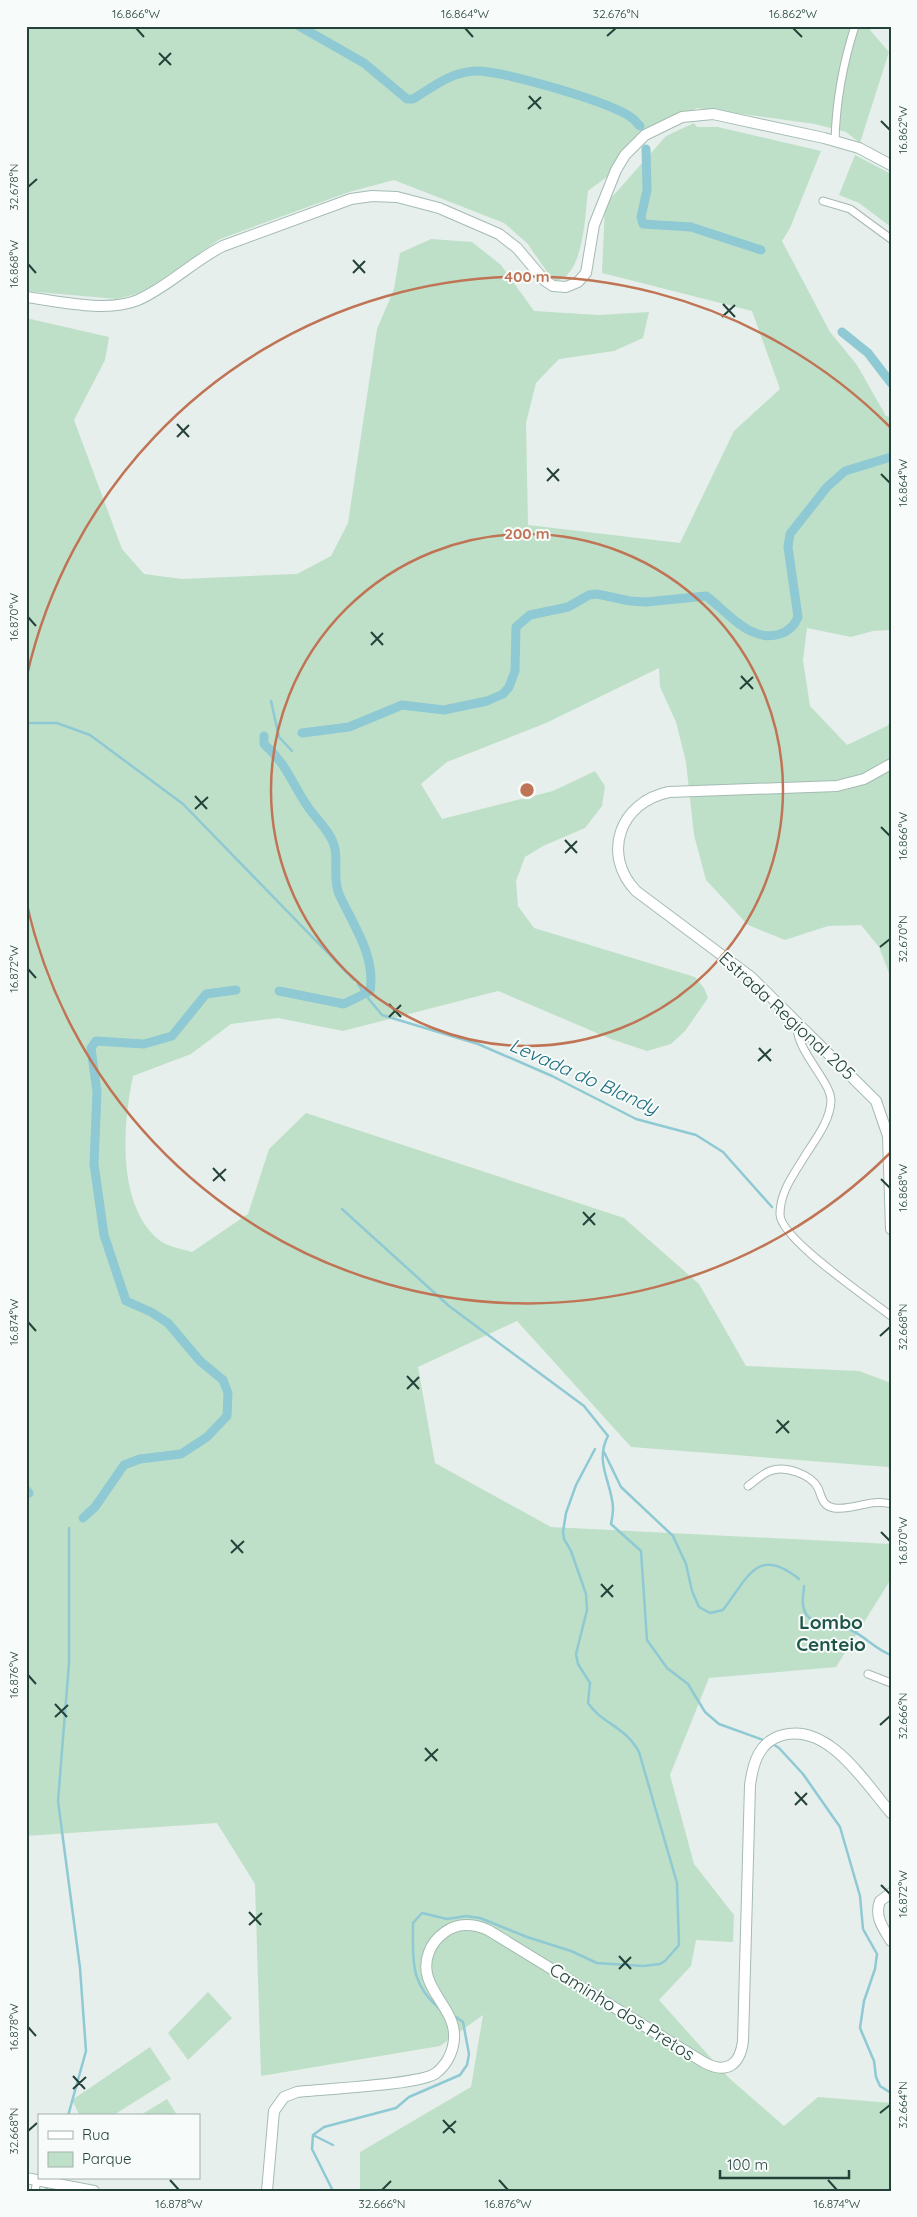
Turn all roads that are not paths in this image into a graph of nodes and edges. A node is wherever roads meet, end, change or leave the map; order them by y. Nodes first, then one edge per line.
1 (855, 26) edge
2 (836, 141) junction
3 (891, 165) edge
4 (824, 201) dead end
5 (891, 239) edge
6 (26, 297) edge
7 (891, 764) edge
8 (797, 1022) junction
9 (891, 1229) edge
10 (891, 1316) edge
11 (748, 1486) dead end
12 (891, 1504) edge
13 (868, 1674) dead end
14 (891, 1683) edge
15 (891, 1813) edge
16 (891, 1893) edge
17 (891, 1941) edge
18 (26, 2178) edge
19 (36, 2185) edge
20 (94, 2191) edge
21 (267, 2191) edge

1 - 2 street
2 - 3 main road
2 - 6 main road
4 - 5 street
7 - 8 main road, Estrada Regional 205
8 - 9 main road, Estrada Regional 205
8 - 10 street
11 - 12 street
13 - 14 street
15 - 21 main road, Caminho dos Pretos
16 - 17 main road
18 - 19 main road
19 - 20 main road

